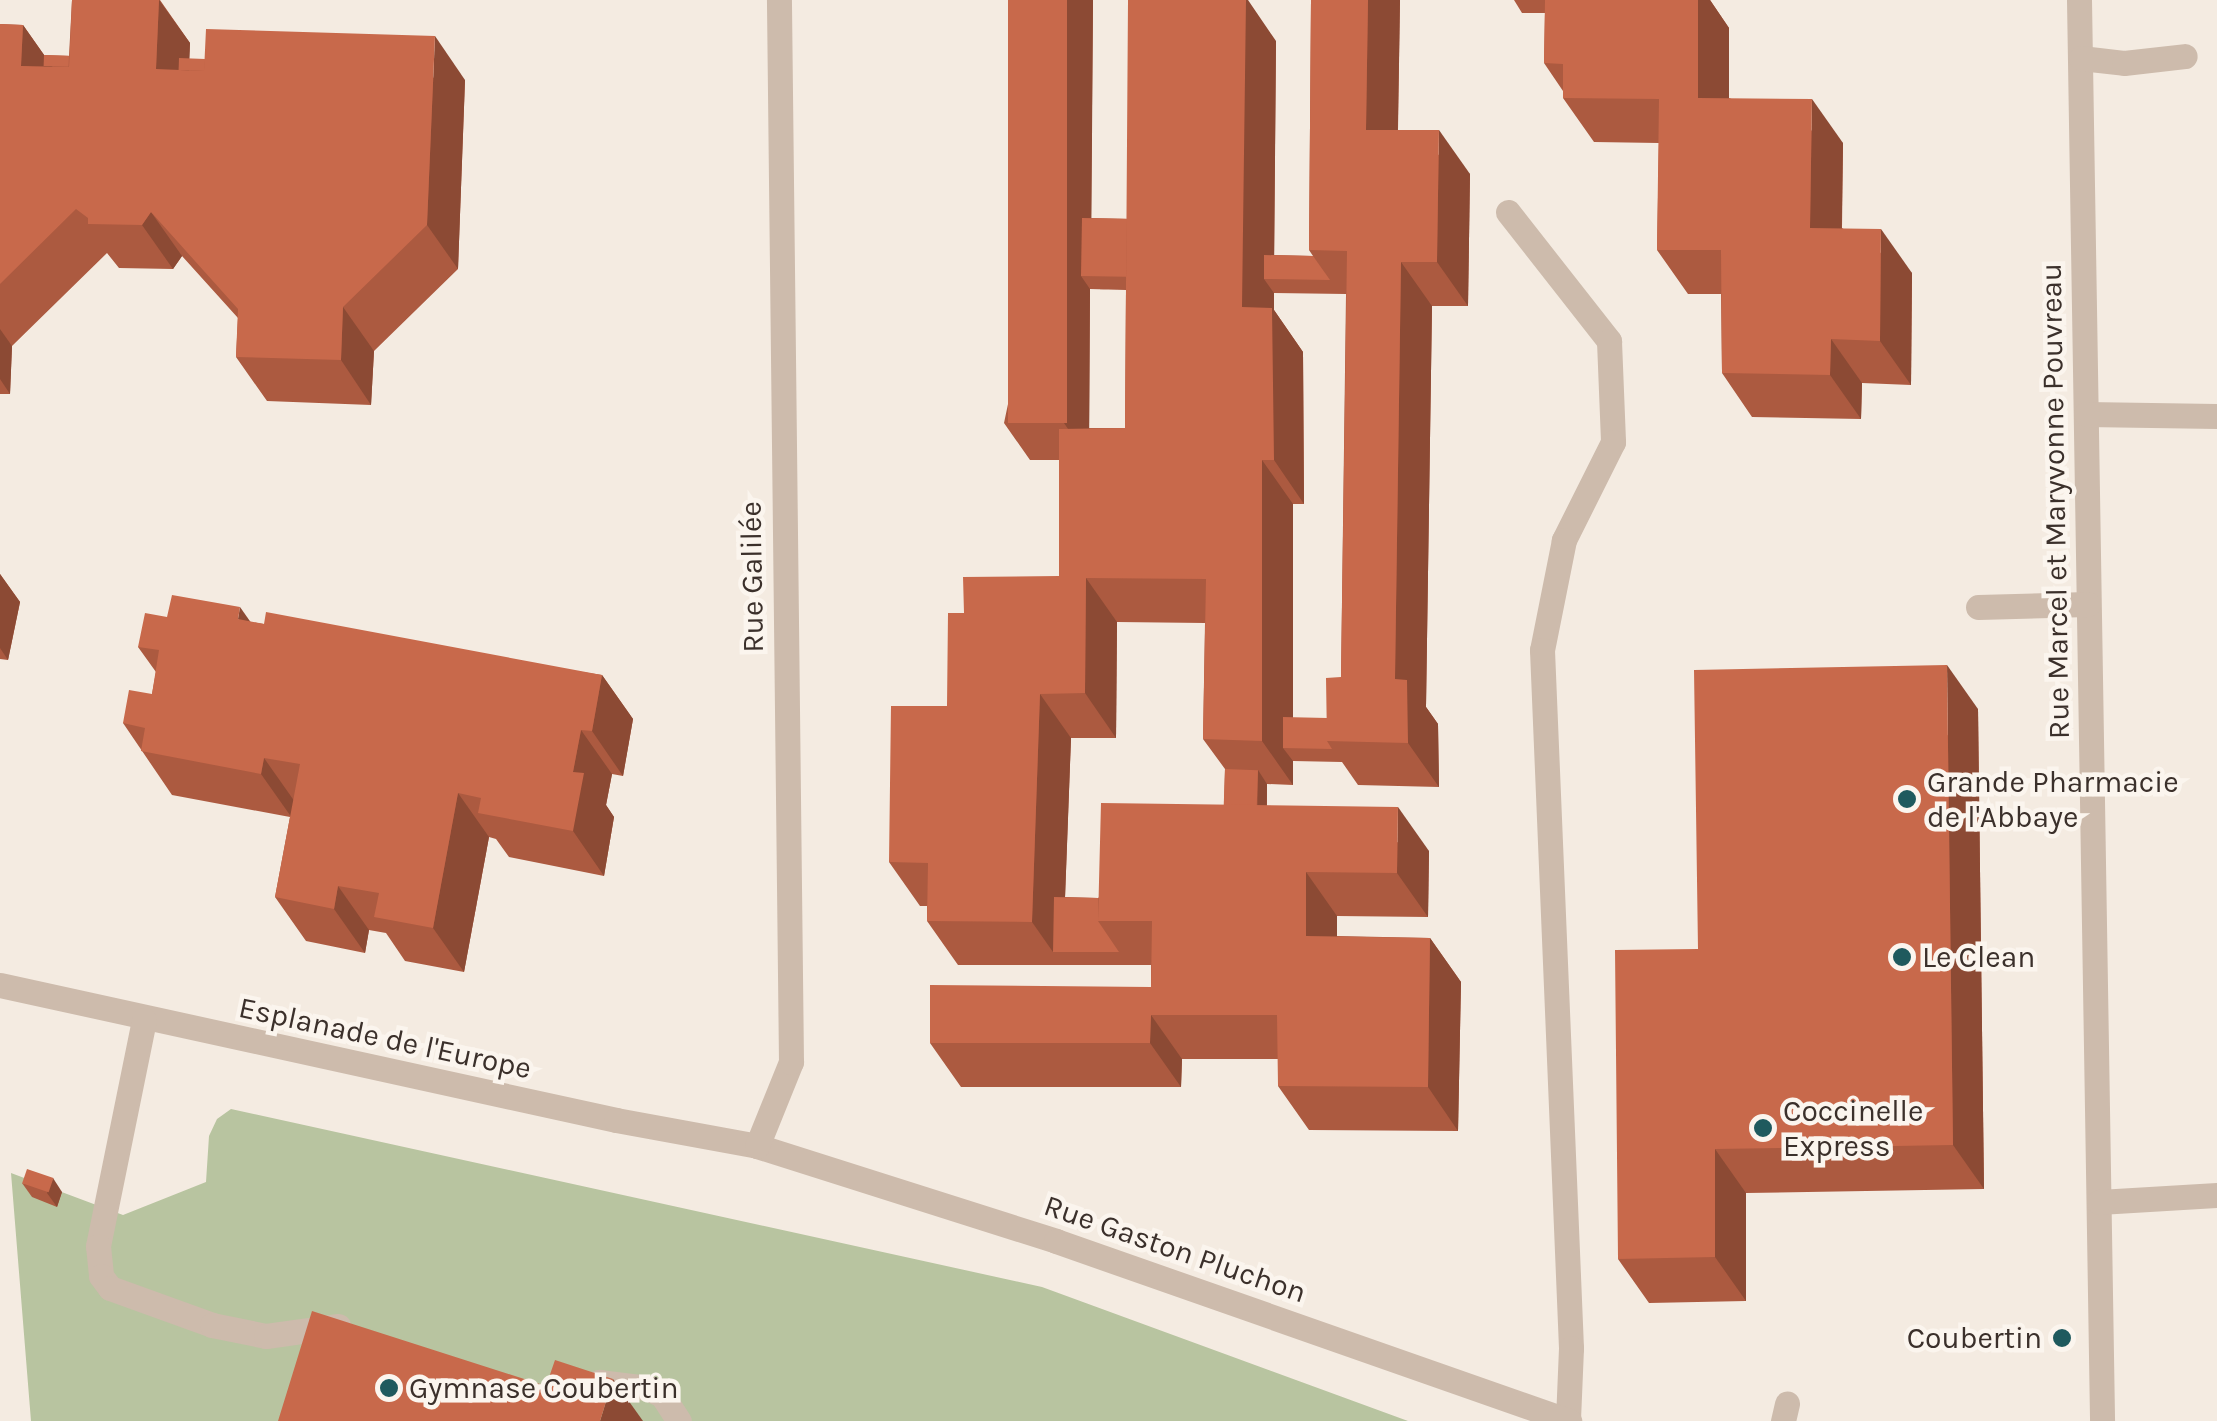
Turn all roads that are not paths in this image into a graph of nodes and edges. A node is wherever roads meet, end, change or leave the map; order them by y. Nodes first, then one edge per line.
1 (778, 0) edge
2 (2079, 0) edge
3 (2186, 56) dead end
4 (2081, 58) junction
5 (1508, 212) dead end
6 (2086, 414) junction
7 (2217, 416) edge
8 (2088, 604) junction
9 (1978, 607) dead end
10 (0, 986) edge
11 (144, 1020) junction
12 (758, 1146) junction
13 (2217, 1195) edge
14 (2099, 1202) junction
15 (361, 1332) edge
16 (566, 1393) edge
17 (679, 1421) edge
18 (1569, 1421) edge
19 (2102, 1421) edge

1 - 12 street, Rue Galilée
2 - 4 street, Rue Marcel et Maryvonne Pouvreau
3 - 4 street
4 - 6 street, Rue Marcel et Maryvonne Pouvreau
5 - 18 street
6 - 7 street
6 - 8 street, Rue Marcel et Maryvonne Pouvreau
8 - 9 street
8 - 14 street, Rue Marcel et Maryvonne Pouvreau
10 - 11 street, Esplanade de l'Europe
11 - 12 street, Esplanade de l'Europe
11 - 15 street
12 - 18 street, Rue Gaston Pluchon
13 - 14 street
14 - 19 street, Rue Marcel et Maryvonne Pouvreau
16 - 17 street

